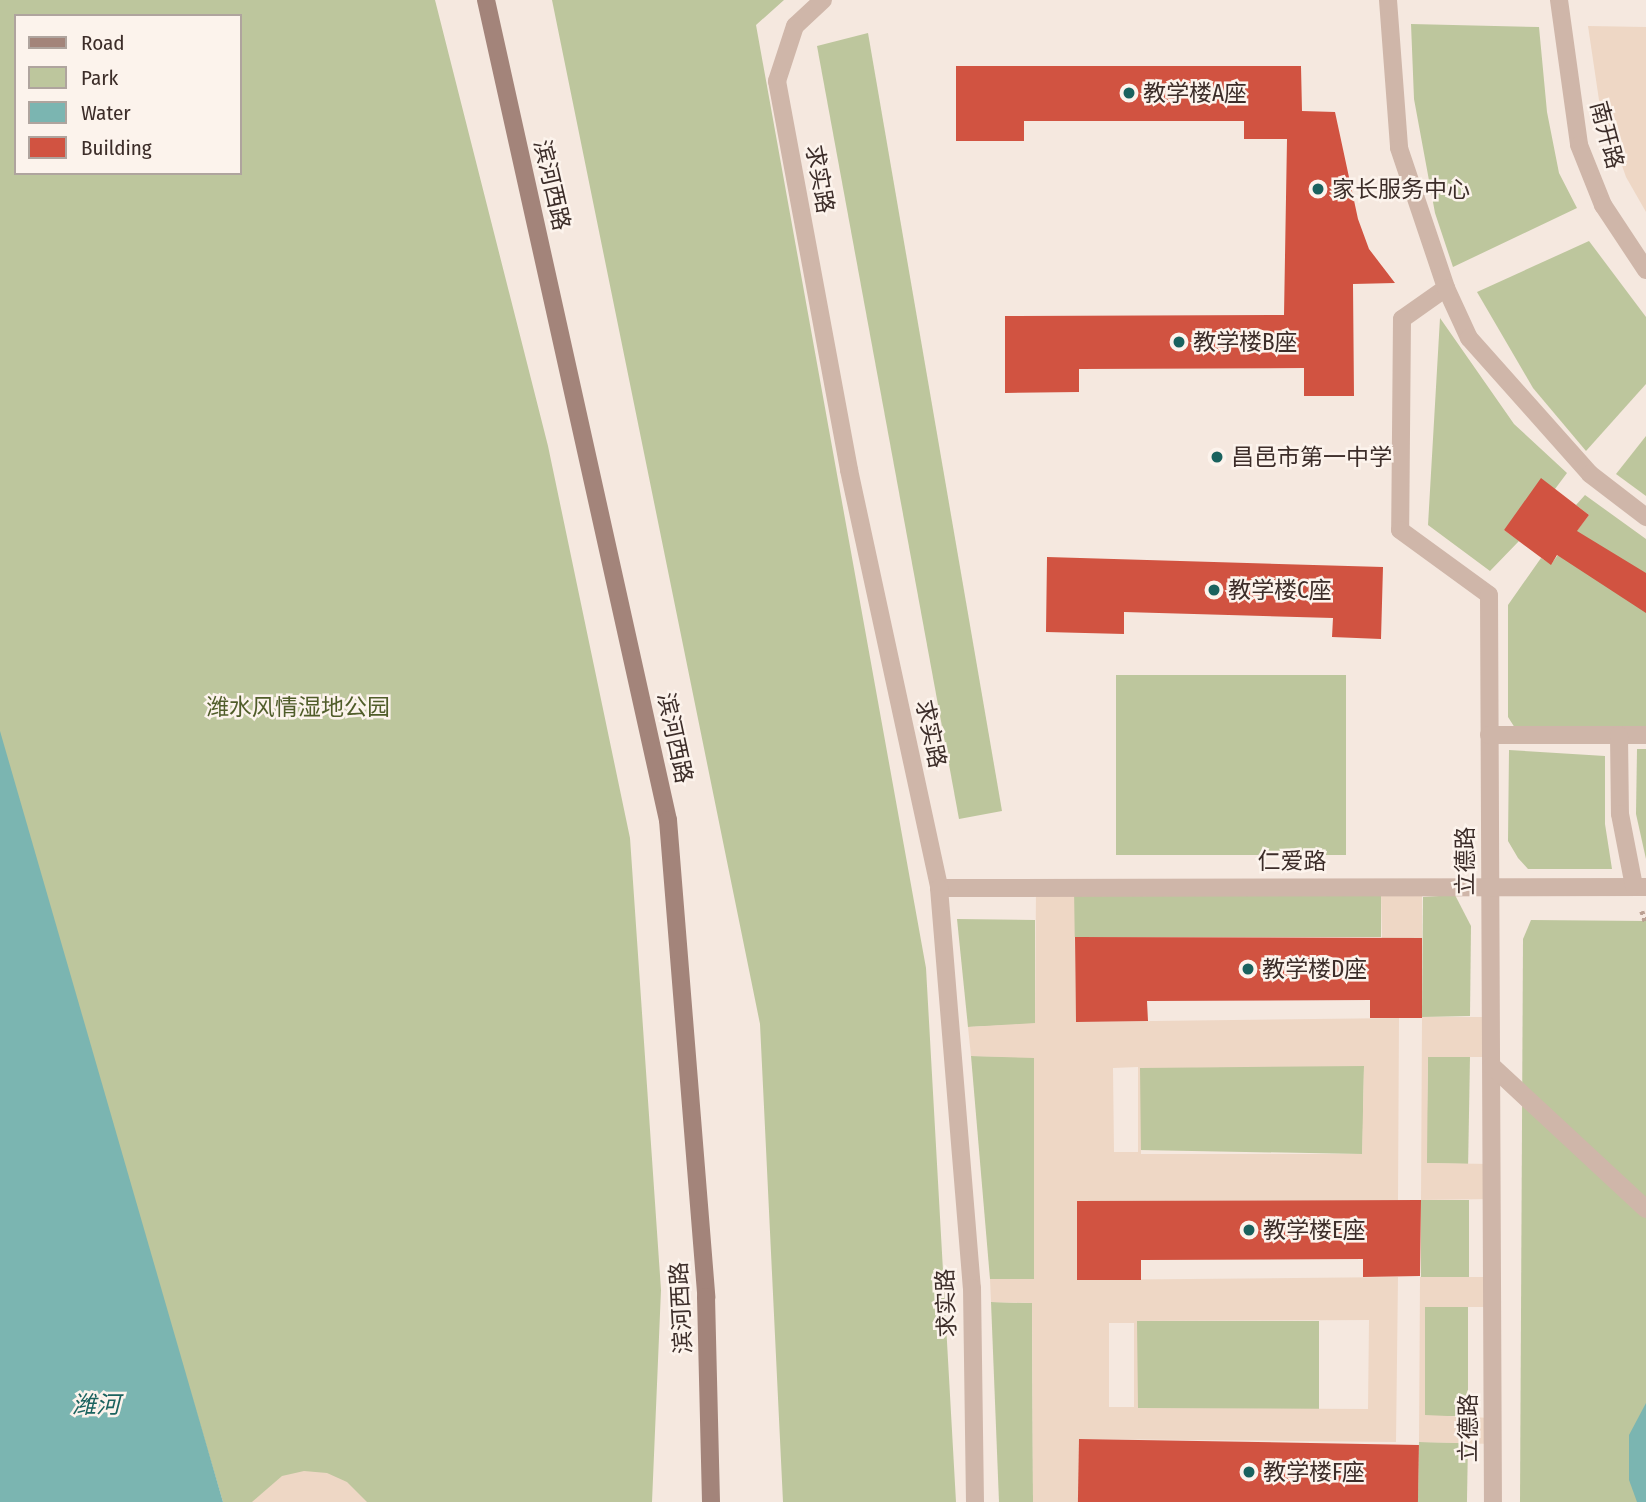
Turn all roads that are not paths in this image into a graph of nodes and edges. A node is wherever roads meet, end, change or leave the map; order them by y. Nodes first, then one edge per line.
1 (486, 0) edge
2 (823, 0) edge
3 (1388, 0) edge
4 (1559, 0) edge
5 (1646, 270) edge
6 (1446, 288) junction
7 (1646, 517) edge
8 (1489, 735) junction
9 (1619, 735) junction
10 (1646, 735) edge
11 (1490, 885) junction
12 (1640, 887) edge
13 (939, 888) junction
14 (1492, 1066) junction
15 (1646, 1209) edge
16 (711, 1502) edge
17 (975, 1502) edge
18 (1493, 1502) edge

1 - 16 street, 滨河西路
2 - 13 street, 求实路
3 - 6 street
4 - 5 street, 南开路
6 - 7 street
6 - 8 street, 立德路
8 - 9 street
8 - 11 street, 立德路
9 - 10 street
9 - 12 street
11 - 12 street, 仁爱路
11 - 13 street, 仁爱路
11 - 14 street, 立德路
13 - 17 street, 求实路
14 - 15 street
14 - 18 street, 立德路

